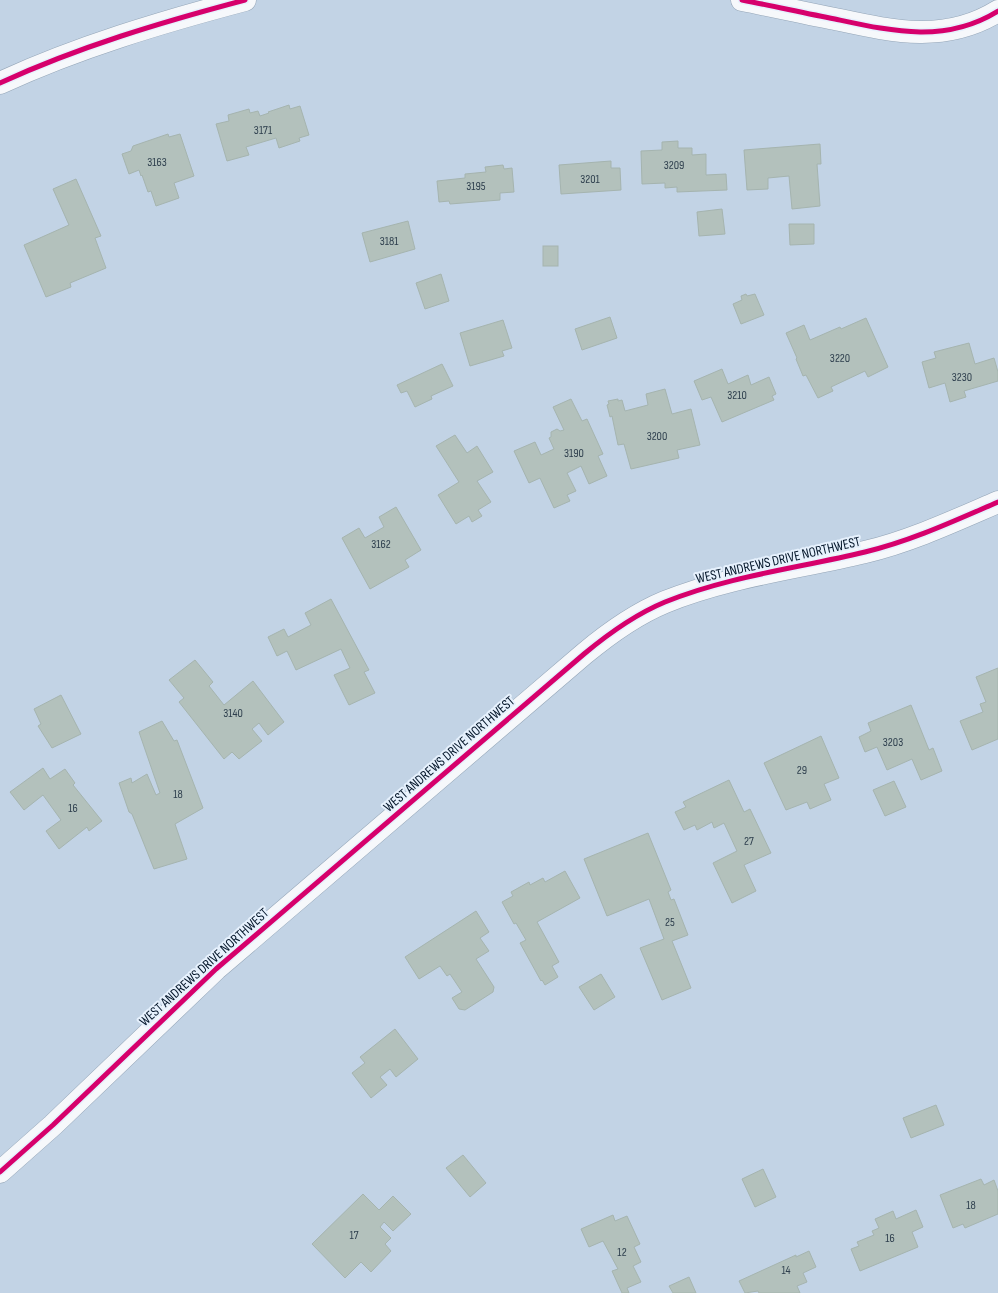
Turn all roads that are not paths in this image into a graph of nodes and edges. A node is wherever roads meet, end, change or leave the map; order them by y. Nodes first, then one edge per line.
1 (245, 0) edge
2 (742, 0) edge
3 (998, 11) edge
4 (0, 83) edge
5 (998, 502) edge
6 (0, 1172) edge

1 - 4 street
2 - 3 street
5 - 6 street, WEST ANDREWS DRIVE NORTHWEST

